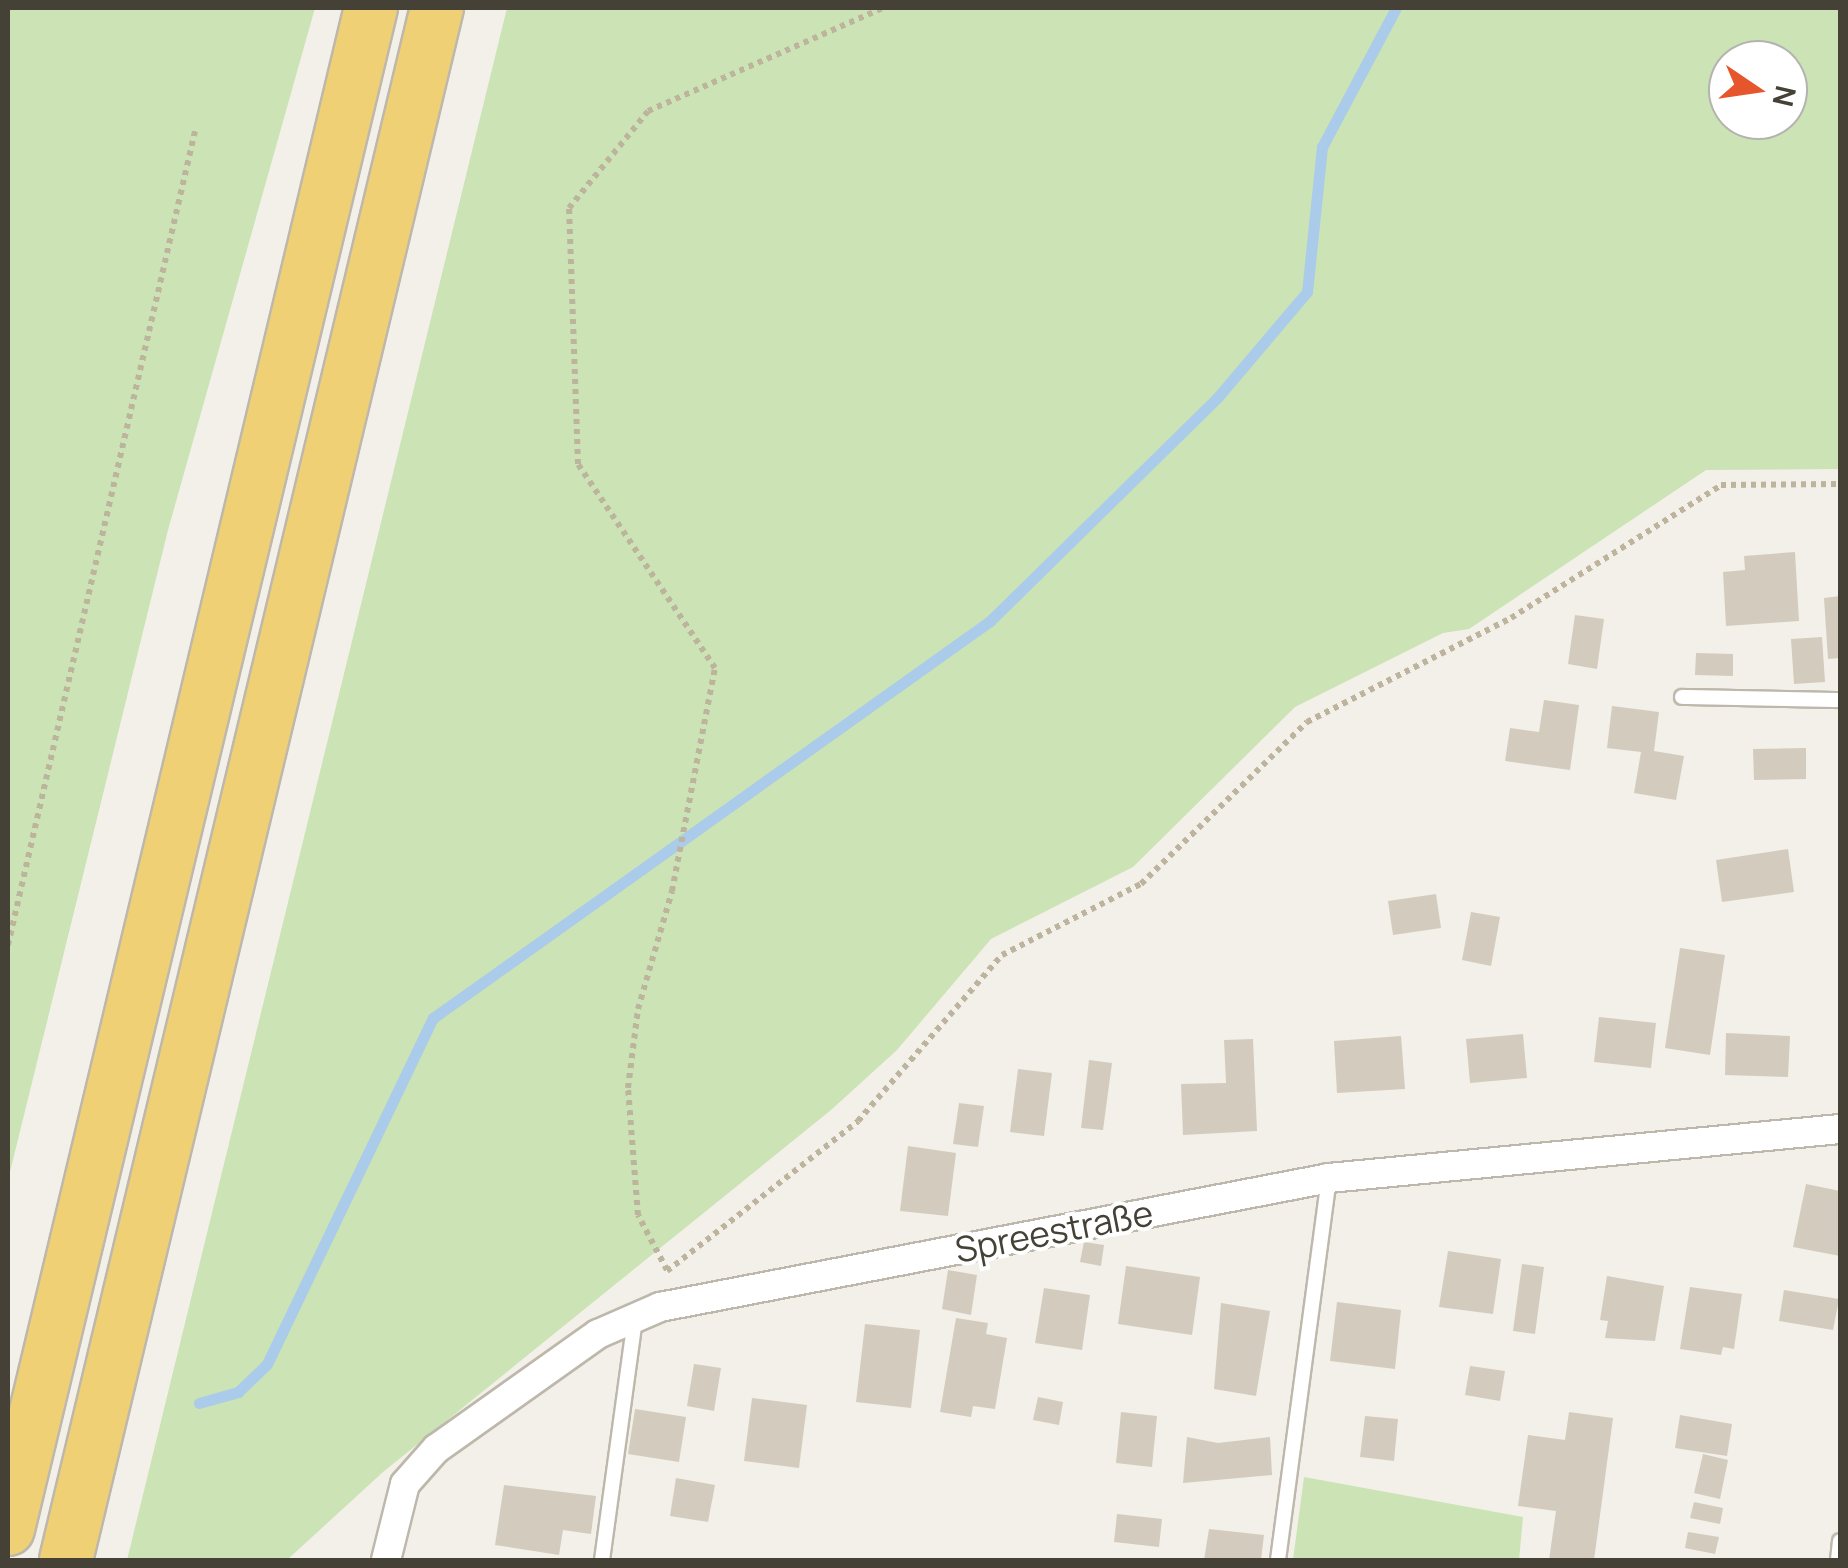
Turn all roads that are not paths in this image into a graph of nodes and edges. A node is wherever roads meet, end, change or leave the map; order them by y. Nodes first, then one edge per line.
1 (372, 8) edge
2 (437, 8) edge
3 (1682, 697) dead end
4 (1840, 700) edge
5 (1840, 1128) edge
6 (1329, 1178) junction
7 (648, 1312) junction
8 (8, 1528) edge
9 (1840, 1541) edge
10 (66, 1560) edge
11 (386, 1560) edge
12 (602, 1560) edge
13 (1278, 1560) edge
14 (1838, 1560) edge

1 - 8 highway
2 - 10 highway
3 - 4 lane
5 - 6 street, Spreestraße
6 - 7 street, Spreestraße
6 - 13 lane
7 - 11 street, Spreestraße
7 - 12 lane
9 - 14 lane

